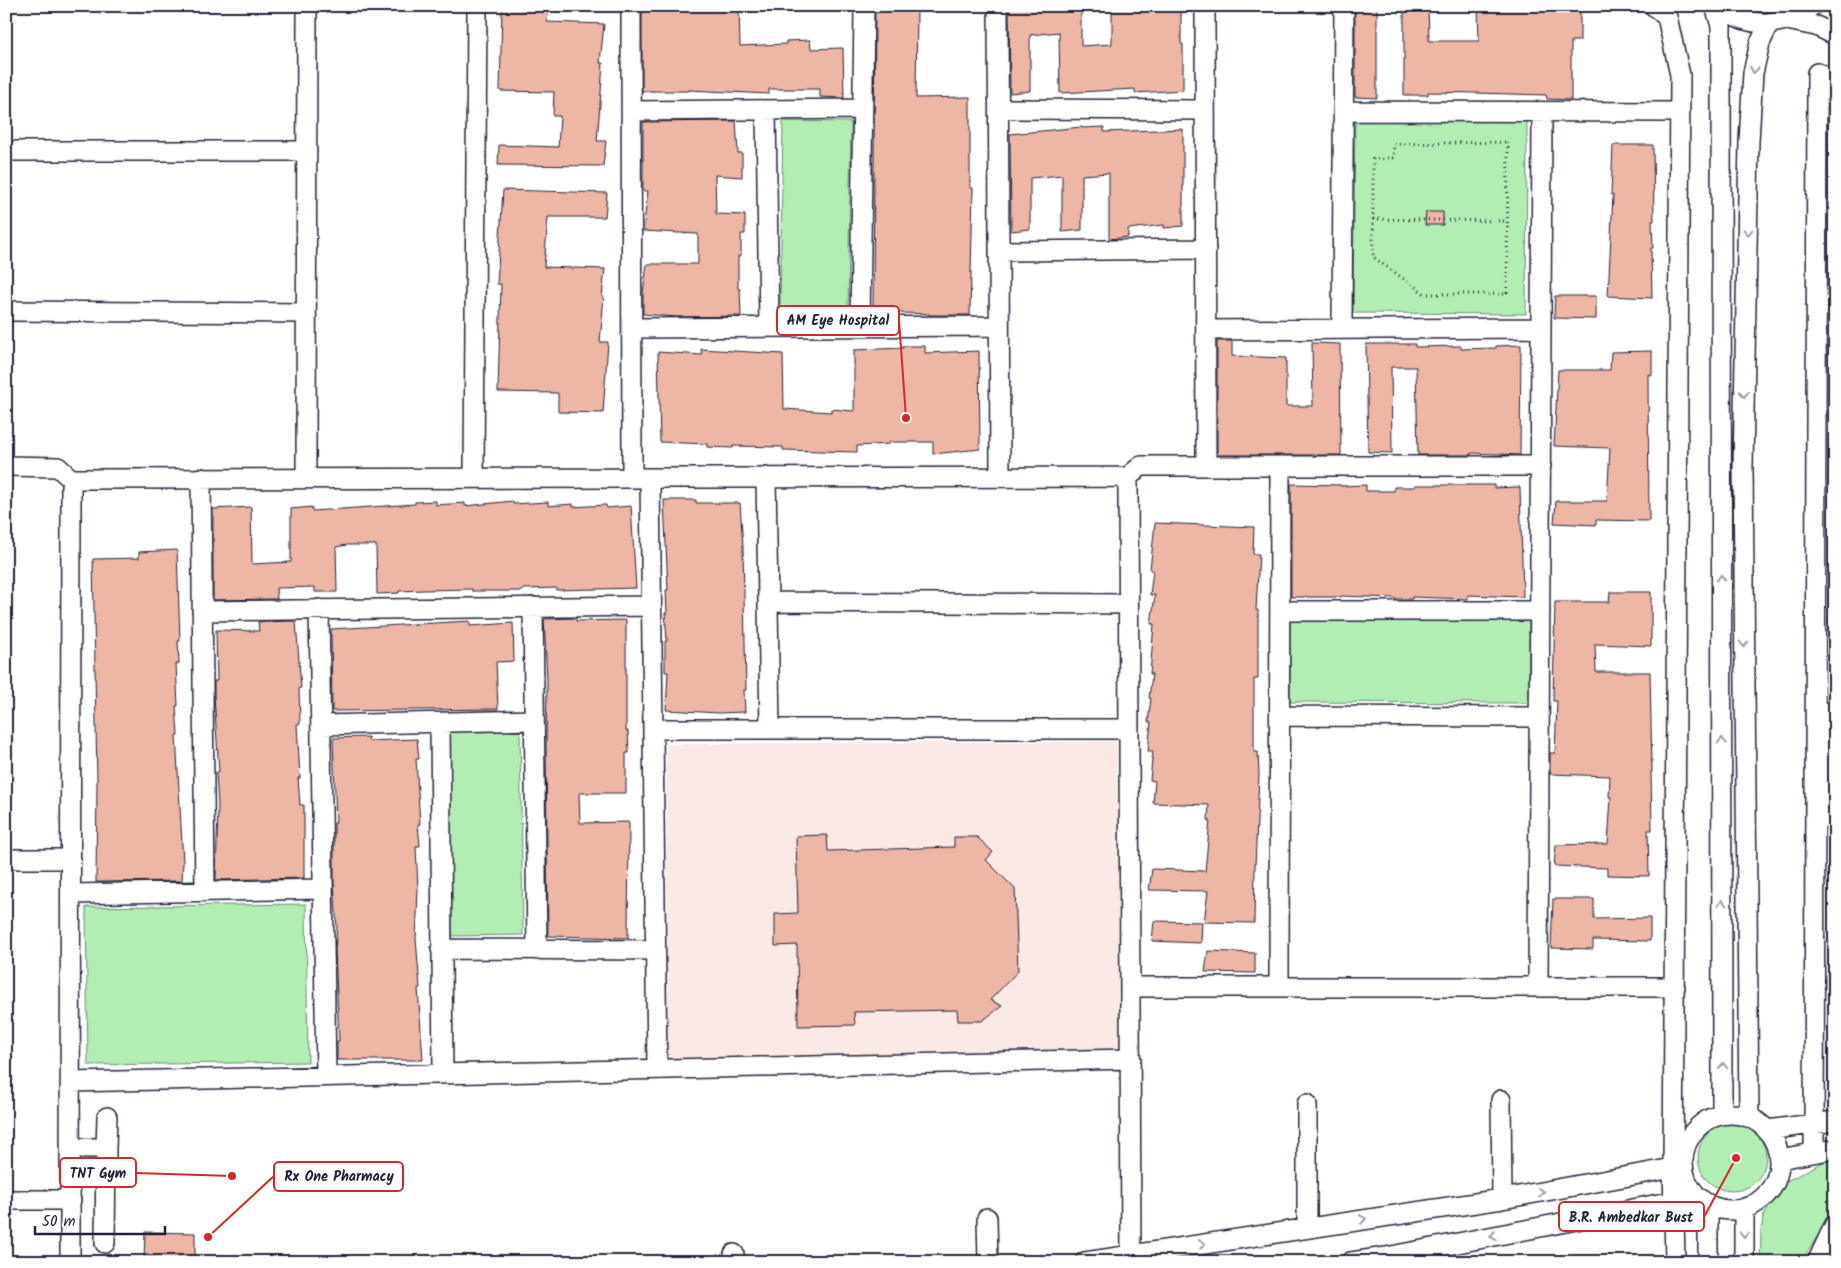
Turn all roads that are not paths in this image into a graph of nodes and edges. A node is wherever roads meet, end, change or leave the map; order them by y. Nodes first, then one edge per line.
1 (307, 6) edge
2 (477, 6) edge
3 (631, 6) edge
4 (864, 6) edge
5 (998, 6) edge
6 (1205, 6) edge
7 (1344, 6) edge
8 (1654, 6) edge
9 (1715, 6) edge
10 (1721, 6) edge
11 (1812, 6) edge
12 (1778, 22) junction
13 (1835, 35) edge
14 (1835, 78) edge
15 (862, 109) junction
16 (999, 109) junction
17 (766, 110) junction
18 (1205, 110) junction
19 (631, 111) junction
20 (1344, 111) junction
21 (1542, 112) junction
22 (1680, 112) junction
23 (6, 151) edge
24 (307, 151) junction
25 (1206, 249) junction
26 (999, 251) junction
27 (1816, 306) junction
28 (1835, 306) edge
29 (6, 311) edge
30 (306, 313) junction
31 (1000, 326) junction
32 (769, 327) junction
33 (860, 327) junction
34 (632, 328) junction
35 (1541, 328) junction
36 (1342, 329) junction
37 (1206, 330) junction
38 (6, 466) edge
39 (1206, 466) junction
40 (1280, 466) junction
41 (1541, 466) junction
42 (766, 477) junction
43 (1000, 477) junction
44 (1128, 477) junction
45 (201, 478) junction
46 (306, 478) junction
47 (474, 478) junction
48 (641, 478) junction
49 (71, 479) junction
50 (768, 602) junction
51 (1128, 604) junction
52 (651, 606) junction
53 (533, 607) junction
54 (319, 609) junction
55 (202, 611) junction
56 (1280, 611) junction
57 (1540, 611) junction
58 (1835, 712) edge
59 (1280, 716) junction
60 (1540, 717) junction
61 (534, 720) junction
62 (440, 723) junction
63 (321, 725) junction
64 (653, 729) junction
65 (770, 729) junction
66 (1129, 729) junction
67 (1826, 819) edge
68 (6, 859) edge
69 (71, 859) junction
70 (323, 889) junction
71 (205, 892) junction
72 (71, 894) junction
73 (441, 949) junction
74 (537, 950) junction
75 (655, 950) junction
76 (1280, 987) junction
77 (1538, 987) junction
78 (1675, 987) junction
79 (1130, 988) junction
80 (1131, 1059) junction
81 (656, 1069) junction
82 (443, 1074) junction
83 (326, 1076) junction
84 (71, 1082) junction
85 (1501, 1100) dead end
86 (1306, 1104) dead end
87 (1722, 1114) junction
88 (107, 1117) dead end
89 (1748, 1117) junction
90 (1835, 1121) edge
91 (1814, 1124) junction
92 (1767, 1130) junction
93 (72, 1148) junction
94 (106, 1148) junction
95 (1835, 1149) edge
96 (1814, 1152) junction
97 (1779, 1159) junction
98 (1678, 1163) junction
99 (1701, 1198) junction
100 (1502, 1199) junction
101 (6, 1200) edge
102 (71, 1200) junction
103 (1674, 1201) junction
104 (1744, 1208) junction
105 (986, 1218) dead end
106 (1835, 1224) edge
107 (1307, 1228) junction
108 (105, 1243) dead end
109 (1131, 1258) edge
110 (70, 1262) edge
111 (988, 1262) edge
112 (1085, 1262) edge
113 (1351, 1262) edge
114 (1674, 1262) edge
115 (1708, 1262) edge
116 (1744, 1262) edge
117 (1817, 1262) edge

1 - 24 street
2 - 47 street
3 - 19 street
4 - 15 street
5 - 16 street
6 - 18 street
7 - 20 street
8 - 22 street
87 -> 9 street
10 - 12 street
11 - 12 street
12 - 13 street
12 -> 89 street
14 - 27 street
15 - 17 street
15 - 33 street
16 - 18 street
16 - 26 street
17 - 19 street
17 - 32 street
18 - 25 street
19 - 34 street
20 - 21 street
20 - 36 street
21 - 22 street
21 - 35 street
22 - 78 street
23 - 24 street
24 - 30 street
25 - 26 street
25 - 37 street
26 - 31 street
27 - 28 street
27 - 67 street
29 - 30 street
30 - 46 street
31 - 33 street
31 - 43 street
32 - 33 street
32 - 34 street
34 - 48 street
35 - 36 street
35 - 41 street
36 - 37 street
37 - 39 street
38 - 49 street
39 - 40 street
39 - 44 street
40 - 41 street
40 - 56 street
41 - 57 street
42 - 43 street
42 - 48 street
42 - 50 street
43 - 44 street
44 - 51 street
45 - 46 street
45 - 49 street
45 - 55 street
46 - 47 street
47 - 48 street
48 - 52 street
49 - 69 street
50 - 51 street
50 - 65 street
51 - 66 street
52 - 53 street
52 - 64 street
53 - 54 street
53 - 61 street
54 - 55 street
54 - 63 street
55 - 71 street
56 - 57 street
56 - 59 street
57 - 60 street
58 - 67 street
59 - 60 street
59 - 76 street
60 - 77 street
61 - 62 street
61 - 74 street
62 - 63 street
62 - 73 street
63 - 70 street
64 - 65 street
64 - 75 street
65 - 66 street
66 - 79 street
67 - 91 street
68 - 69 street
69 - 72 street
70 - 71 street
70 - 83 street
71 - 72 street
72 - 84 street
73 - 74 street
73 - 82 street
74 - 75 street
75 - 81 street
76 - 77 street
76 - 79 street
77 - 78 street
78 - 98 street
79 - 80 street
80 - 81 street
80 - 109 street
81 - 82 street
82 - 83 street
83 - 84 street
84 - 93 street
85 - 100 street
86 - 107 street
87 - 89 street
87 - 98 street
88 - 94 street
89 - 92 street
90 - 91 street
91 - 92 street
91 - 96 street
92 - 97 street
93 - 94 street
93 - 102 street
94 - 108 street
95 - 96 street
96 - 97 street
97 - 104 street
98 - 99 street
100 -> 98 street
98 - 103 street
99 - 103 street
99 - 104 street
99 - 115 street
107 -> 100 street
101 - 102 street
102 - 110 street
103 -> 113 street
103 - 114 street
104 -> 116 street
105 - 111 street
106 - 117 street
109 -> 107 street
109 - 112 street

